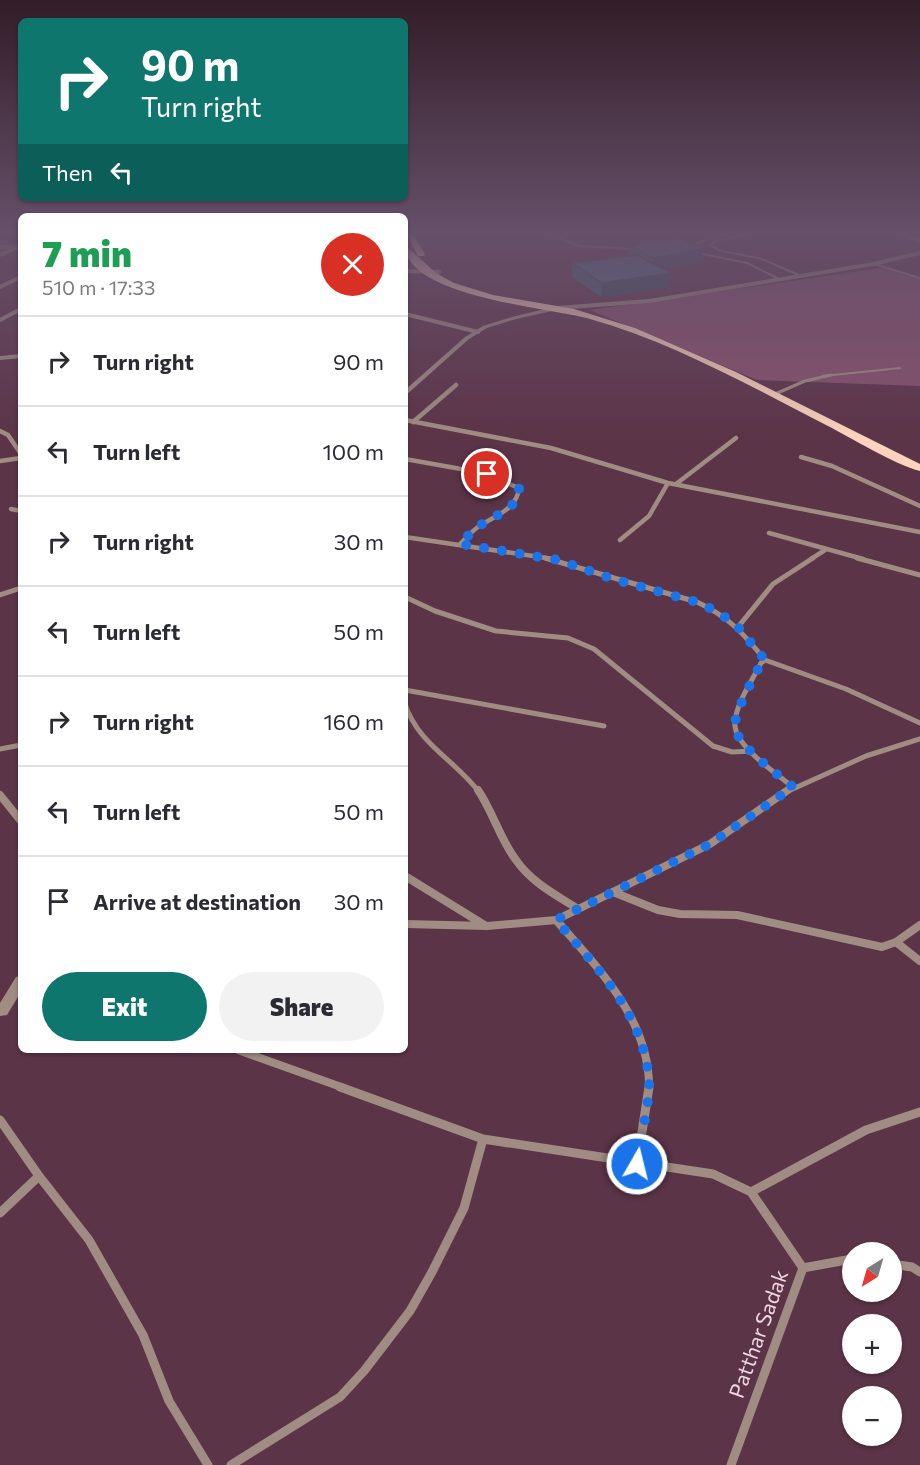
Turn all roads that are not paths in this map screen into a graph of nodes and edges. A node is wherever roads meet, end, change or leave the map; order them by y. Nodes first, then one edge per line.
1 (508, 299) edge
2 (516, 299) edge
3 (658, 299) edge
4 (537, 306) junction
5 (557, 309) junction
6 (18, 311) edge
7 (408, 315) edge
8 (0, 320) edge
9 (477, 332) junction
10 (18, 356) edge
11 (0, 358) edge
12 (900, 368) dead end
13 (456, 385) dead end
14 (408, 391) edge
15 (775, 394) junction
16 (408, 421) edge
17 (413, 422) junction
18 (0, 431) edge
19 (736, 438) dead end
20 (18, 451) edge
21 (18, 457) edge
22 (801, 457) dead end
23 (408, 460) edge
24 (0, 461) edge
25 (920, 468) edge
26 (668, 483) junction
27 (676, 484) junction
28 (920, 506) edge
29 (11, 509) dead end
30 (18, 510) edge
31 (920, 532) edge
32 (769, 533) dead end
33 (408, 537) edge
34 (620, 540) dead end
35 (460, 544) junction
36 (825, 550) junction
37 (920, 575) edge
38 (18, 589) edge
39 (0, 595) edge
40 (408, 598) edge
41 (738, 627) junction
42 (765, 660) junction
43 (408, 690) edge
44 (408, 713) edge
45 (920, 723) edge
46 (604, 726) dead end
47 (920, 739) edge
48 (18, 746) edge
49 (0, 749) edge
50 (751, 751) junction
51 (793, 787) junction
52 (0, 795) edge
53 (18, 817) edge
54 (408, 878) edge
55 (613, 892) junction
56 (578, 909) junction
57 (556, 920) junction
58 (408, 924) edge
59 (920, 925) edge
60 (487, 926) junction
61 (896, 942) junction
62 (920, 961) edge
63 (18, 986) edge
64 (1, 1013) edge
65 (246, 1053) edge
66 (920, 1112) edge
67 (0, 1120) edge
68 (483, 1139) junction
69 (637, 1164) junction
70 (39, 1176) junction
71 (751, 1192) junction
72 (0, 1213) edge
73 (842, 1261) edge
74 (902, 1266) edge
75 (803, 1268) junction
76 (920, 1272) edge
77 (207, 1465) edge
78 (231, 1465) edge
79 (731, 1465) edge

1 - 4 main road
2 - 4 main road
3 - 5 street
4 - 5 main road
5 - 9 street
5 - 15 main road
6 - 8 street
7 - 9 street
9 - 14 street
10 - 11 street
12 - 15 lane
13 - 17 street
15 - 25 main road
16 - 17 street
17 - 26 street
18 - 20 street
19 - 27 street
21 - 24 street
22 - 28 street
23 - 35 street
26 - 27 street
26 - 34 street
27 - 31 street
29 - 30 street
32 - 36 street
33 - 35 street
35 - 41 street
36 - 37 street
36 - 41 street
38 - 39 street
40 - 50 street
41 - 42 street
42 - 45 street
42 - 50 street
43 - 46 street
44 - 56 street
47 - 51 street
48 - 49 street
50 - 51 street
51 - 55 street
52 - 53 street
54 - 60 street
55 - 56 street
55 - 61 street
56 - 57 street
57 - 60 street
57 - 69 street
58 - 60 street
59 - 61 street
61 - 62 street
63 - 64 street
65 - 68 street
66 - 71 street
67 - 70 street
68 - 69 street
68 - 78 street
69 - 71 street
70 - 72 street
70 - 77 street
71 - 75 street, Patthar Sadak
73 - 75 street
74 - 76 street
75 - 79 street, Patthar Sadak

